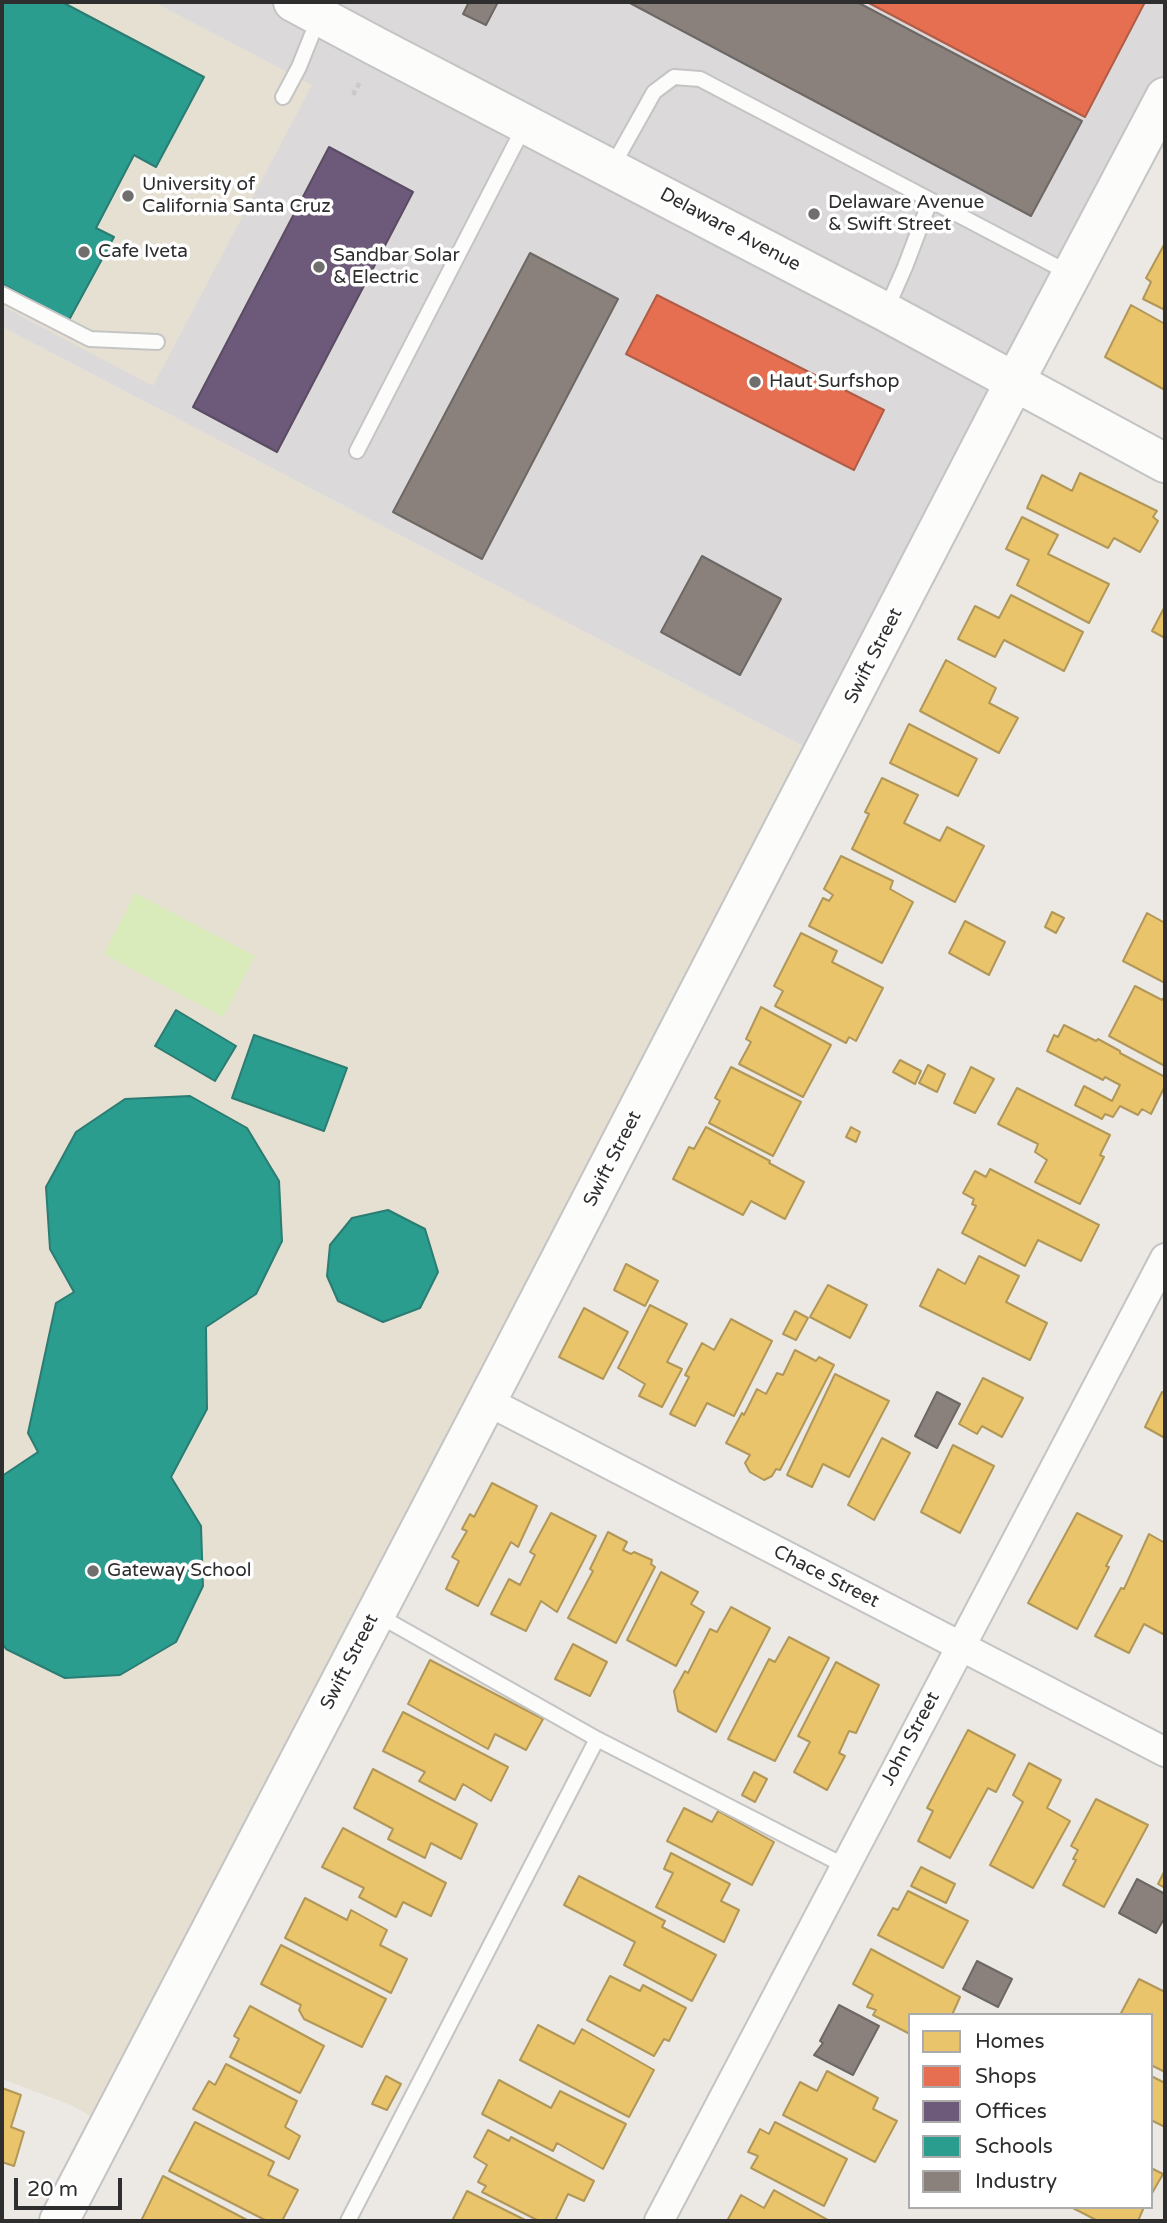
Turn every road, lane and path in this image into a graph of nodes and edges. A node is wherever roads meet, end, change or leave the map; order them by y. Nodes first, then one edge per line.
1 (306, 9) edge
2 (283, 97) dead end
3 (1165, 97) edge
4 (526, 123) junction
5 (611, 168) junction
6 (930, 201) junction
7 (1072, 275) junction
8 (2, 294) edge
9 (886, 312) junction
10 (157, 342) dead end
11 (1015, 382) junction
12 (357, 451) dead end
13 (1165, 463) edge
14 (1165, 1258) edge
15 (486, 1401) junction
16 (374, 1613) junction
17 (961, 1647) junction
18 (597, 1739) junction
19 (1165, 1752) edge
20 (845, 1866) junction
21 (59, 2221) edge
22 (348, 2221) edge
23 (659, 2221) edge

1 - 2 lane
1 - 4 street, Delaware Avenue
3 - 7 street, Swift Street
4 - 5 street, Delaware Avenue
4 - 12 lane
5 - 6 lane
5 - 9 street, Delaware Avenue
6 - 7 lane
6 - 9 lane
7 - 11 street, Swift Street
8 - 10 lane
9 - 11 street, Delaware Avenue
11 - 13 street, Delaware Avenue
11 - 15 street, Swift Street
14 - 17 street, John Street
15 - 16 street, Swift Street
15 - 17 street, Chace Street
16 - 18 lane
16 - 21 street, Swift Street
17 - 19 street, Chace Street
17 - 20 street, John Street
18 - 20 lane
18 - 22 lane
20 - 23 street, John Street

